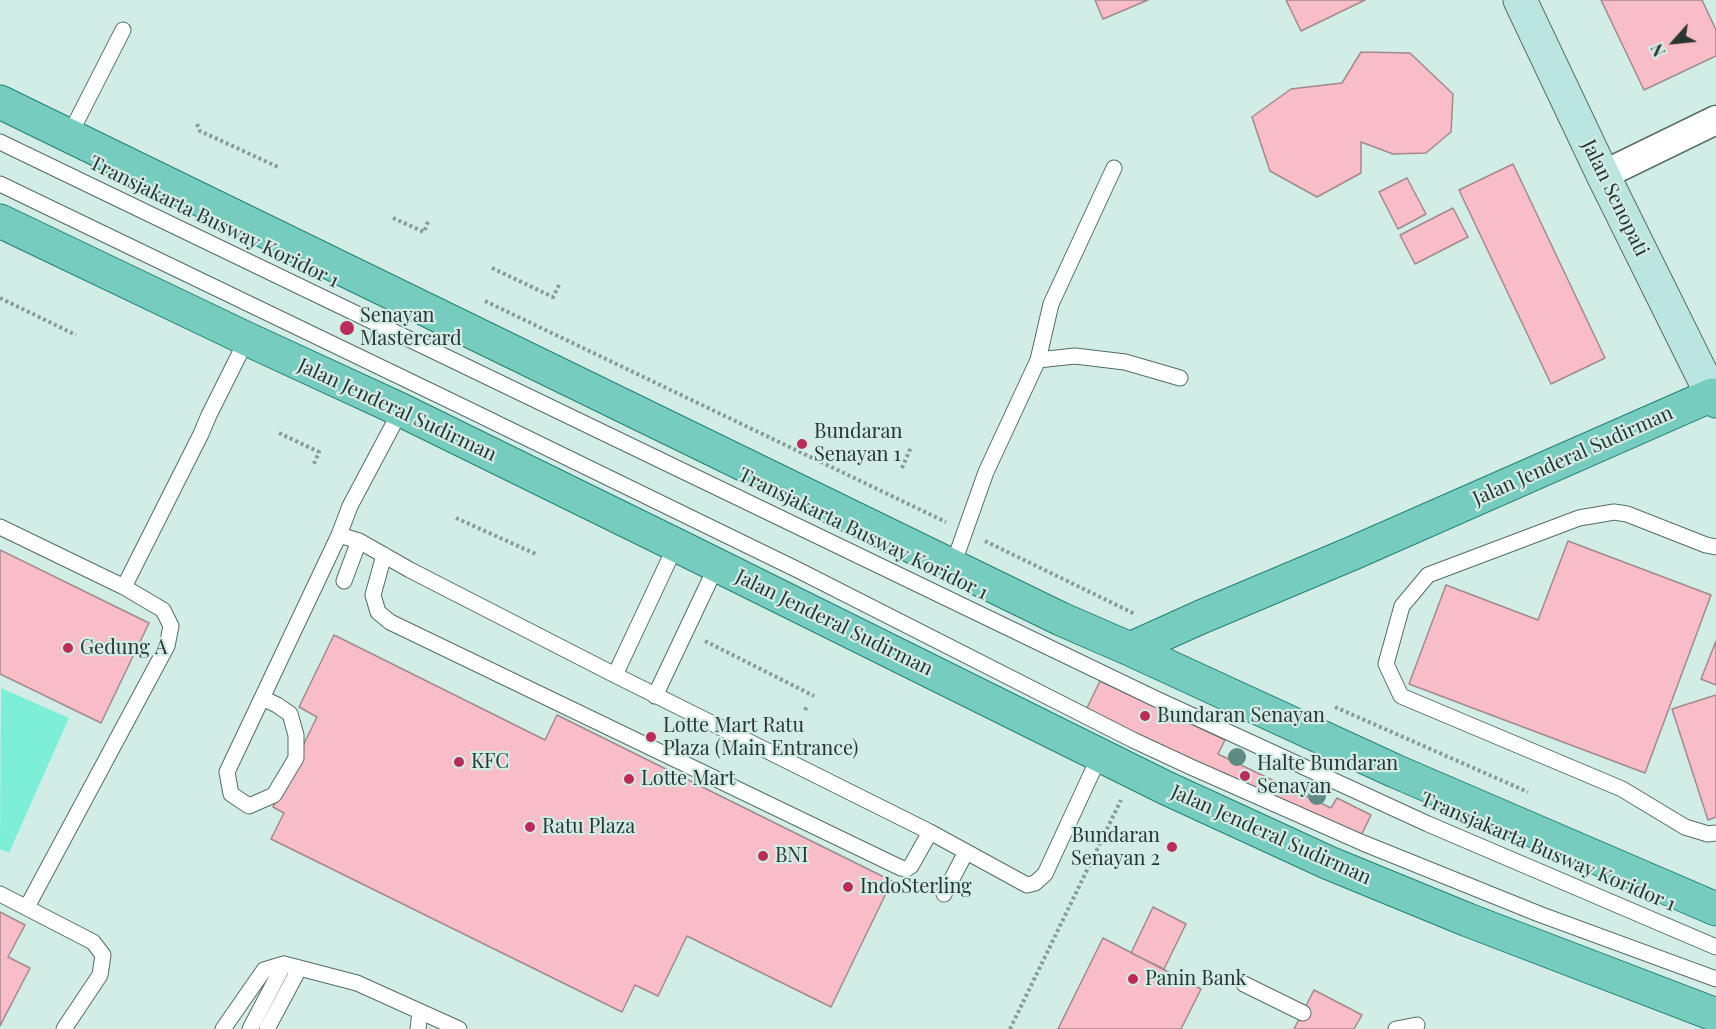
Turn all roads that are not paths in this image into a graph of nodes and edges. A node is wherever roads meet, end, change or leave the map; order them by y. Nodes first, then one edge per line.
1 (1520, 0) edge
2 (123, 30) dead end
3 (0, 102) edge
4 (1716, 120) edge
5 (69, 136) junction
6 (0, 142) edge
7 (1114, 168) dead end
8 (1603, 175) junction
9 (0, 184) edge
10 (0, 221) edge
11 (247, 339) junction
12 (1038, 360) junction
13 (1180, 378) dead end
14 (1714, 398) edge
15 (401, 410) junction
16 (0, 527) edge
17 (339, 535) junction
18 (359, 541) junction
19 (676, 545) junction
20 (1716, 548) edge
21 (384, 555) junction
22 (717, 565) junction
23 (953, 565) junction
24 (344, 581) dead end
25 (124, 587) junction
26 (1130, 649) junction
27 (615, 675) junction
28 (655, 696) junction
29 (262, 698) junction
30 (1100, 755) junction
31 (930, 832) junction
32 (1716, 833) edge
33 (966, 852) junction
34 (0, 894) edge
35 (944, 894) dead end
36 (27, 907) junction
37 (1716, 909) edge
38 (1716, 947) edge
39 (284, 964) junction
40 (299, 969) junction
41 (1716, 979) edge
42 (1244, 984) dead end
43 (1678, 1001) junction
44 (1716, 1006) edge
45 (420, 1012) junction
46 (1303, 1012) dead end
47 (1716, 1015) edge
48 (1417, 1025) dead end
49 (64, 1029) edge
50 (224, 1029) edge
51 (250, 1029) edge
52 (267, 1029) edge
53 (418, 1029) edge
54 (459, 1029) edge
55 (1396, 1029) edge

1 - 8 main road, Jalan Senopati
2 - 5 lane
3 - 5 main road
4 - 8 street
5 - 23 main road
6 - 38 lane, Transjakarta Busway Koridor 1
7 - 12 lane
8 - 14 main road, Jalan Senopati
9 - 41 lane
10 - 11 main road, Jalan Jenderal Sudirman
11 - 15 main road, Jalan Jenderal Sudirman
11 - 25 lane
12 - 13 lane
12 - 23 lane
14 - 26 main road, Jalan Jenderal Sudirman
15 - 17 lane
15 - 19 main road, Jalan Jenderal Sudirman
16 - 25 lane
17 - 18 lane
17 - 29 lane
18 - 21 lane
18 - 24 lane
19 - 22 main road, Jalan Jenderal Sudirman
19 - 27 lane
20 - 32 lane
21 - 27 lane
21 - 31 lane
22 - 28 lane
22 - 30 main road, Jalan Jenderal Sudirman
23 - 26 main road
25 - 36 lane
26 - 37 main road
27 - 28 lane
28 - 31 lane
29 - 29 lane
30 - 33 lane
30 - 43 main road, Jalan Jenderal Sudirman
31 - 33 lane
33 - 35 lane
34 - 36 lane
36 - 49 lane
39 - 40 lane
39 - 50 lane
39 - 51 lane
40 - 45 lane
40 - 52 lane
42 - 46 lane
43 - 44 main road
43 - 47 main road
45 - 53 lane
45 - 54 lane
48 - 55 lane

